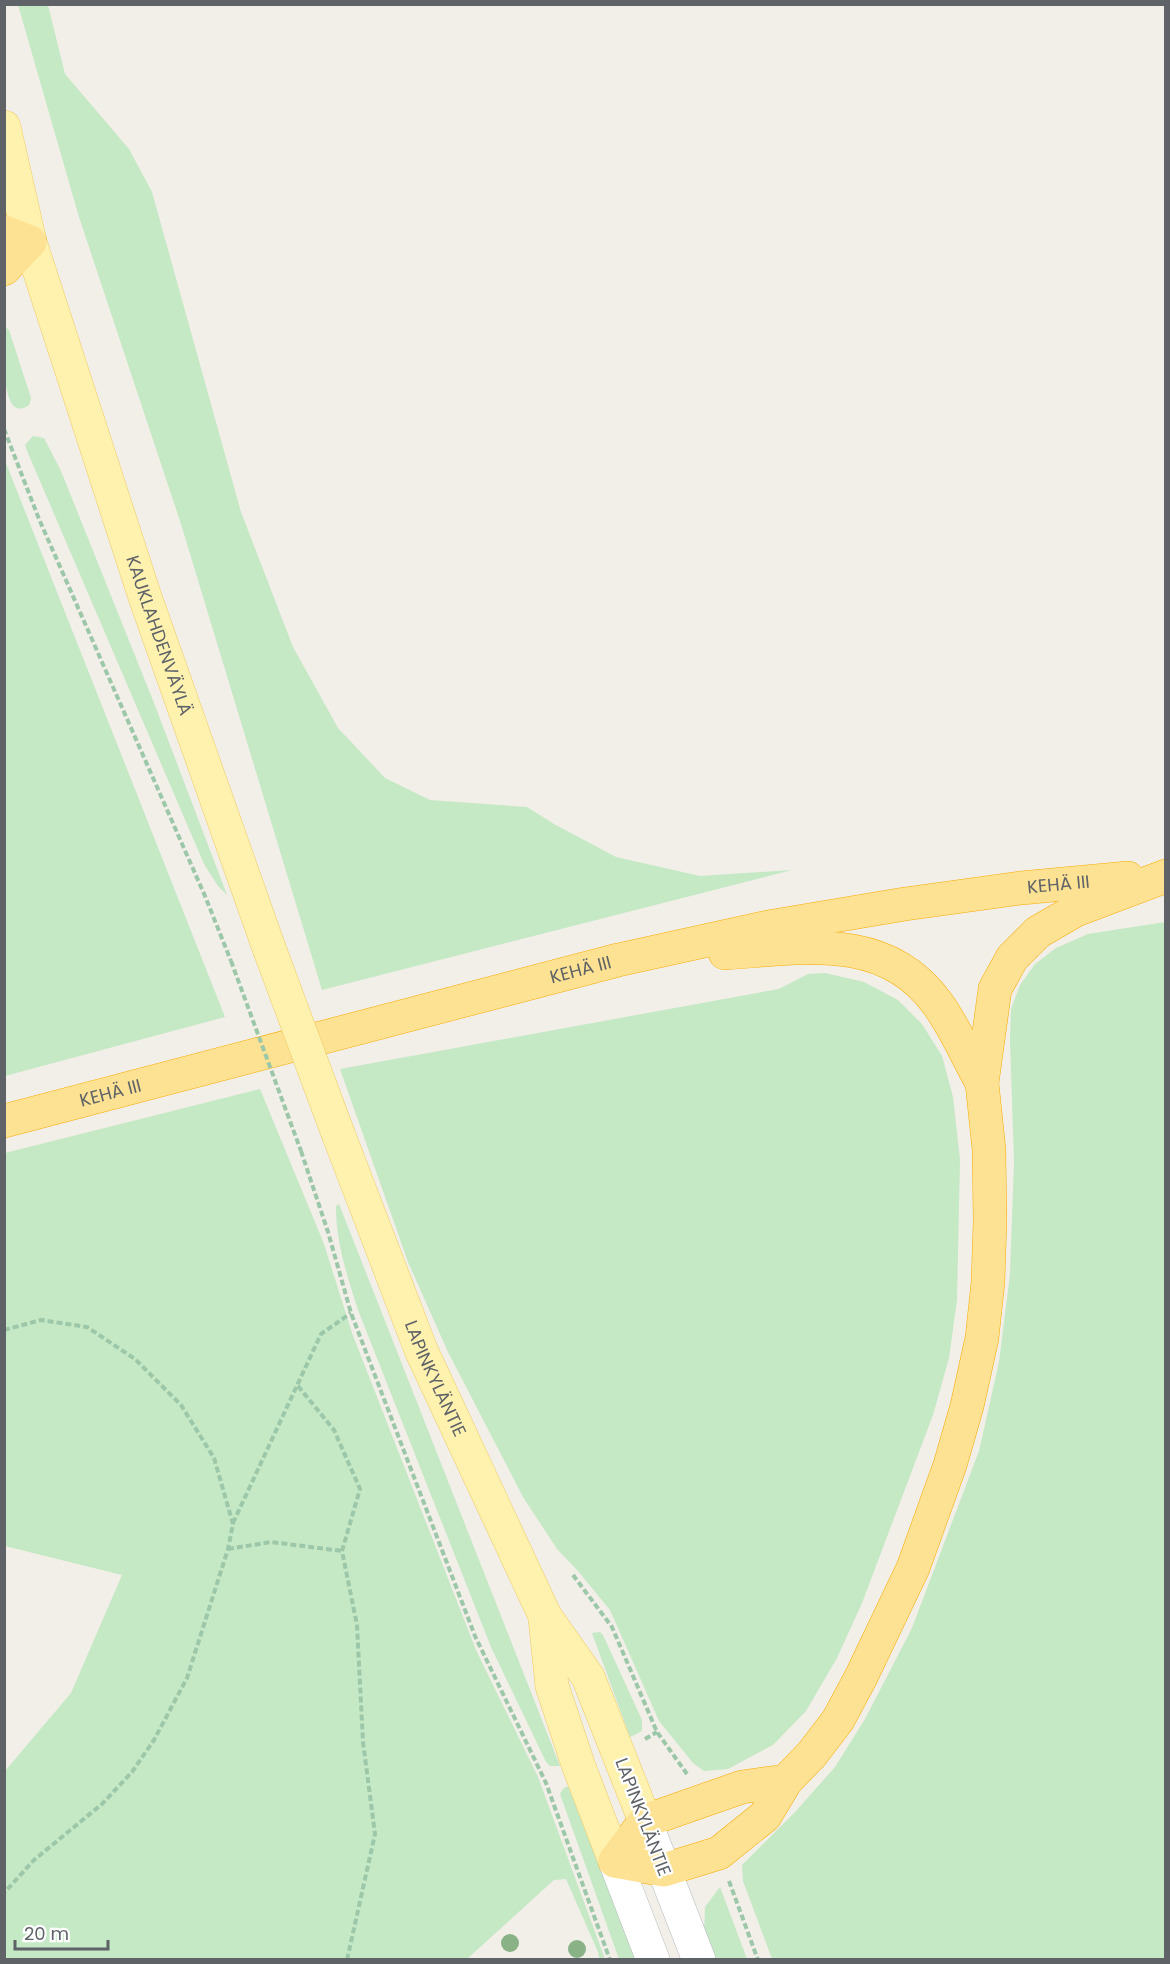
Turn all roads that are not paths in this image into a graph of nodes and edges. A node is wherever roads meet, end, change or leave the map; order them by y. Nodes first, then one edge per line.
1 (4, 127) edge
2 (17, 237) edge
3 (4, 269) edge
4 (1166, 875) edge
5 (618, 960) junction
6 (982, 1083) junction
7 (4, 1120) edge
8 (339, 1136) joint
9 (545, 1616) junction
10 (786, 1781) junction
11 (645, 1821) junction
12 (615, 1861) junction
13 (664, 1870) junction
14 (653, 1959) edge
15 (699, 1959) edge

1 - 2 main road, KAUKLAHDENVÄYLÄ
2 - 3 highway
2 - 8 main road, KAUKLAHDENVÄYLÄ, bridge
4 - 5 highway, KEHÄ III
4 - 6 highway
5 - 6 highway
5 - 7 highway, KEHÄ III
6 - 10 highway
8 - 9 main road, LAPINKYLÄNTIE
9 - 11 main road, LAPINKYLÄNTIE
9 - 12 main road, LAPINKYLÄNTIE
10 - 11 highway
10 - 13 highway
11 - 12 highway
11 - 13 main road, LAPINKYLÄNTIE
12 - 13 highway
12 - 14 main road, LAPINKYLÄNTIE
13 - 15 main road, LAPINKYLÄNTIE

